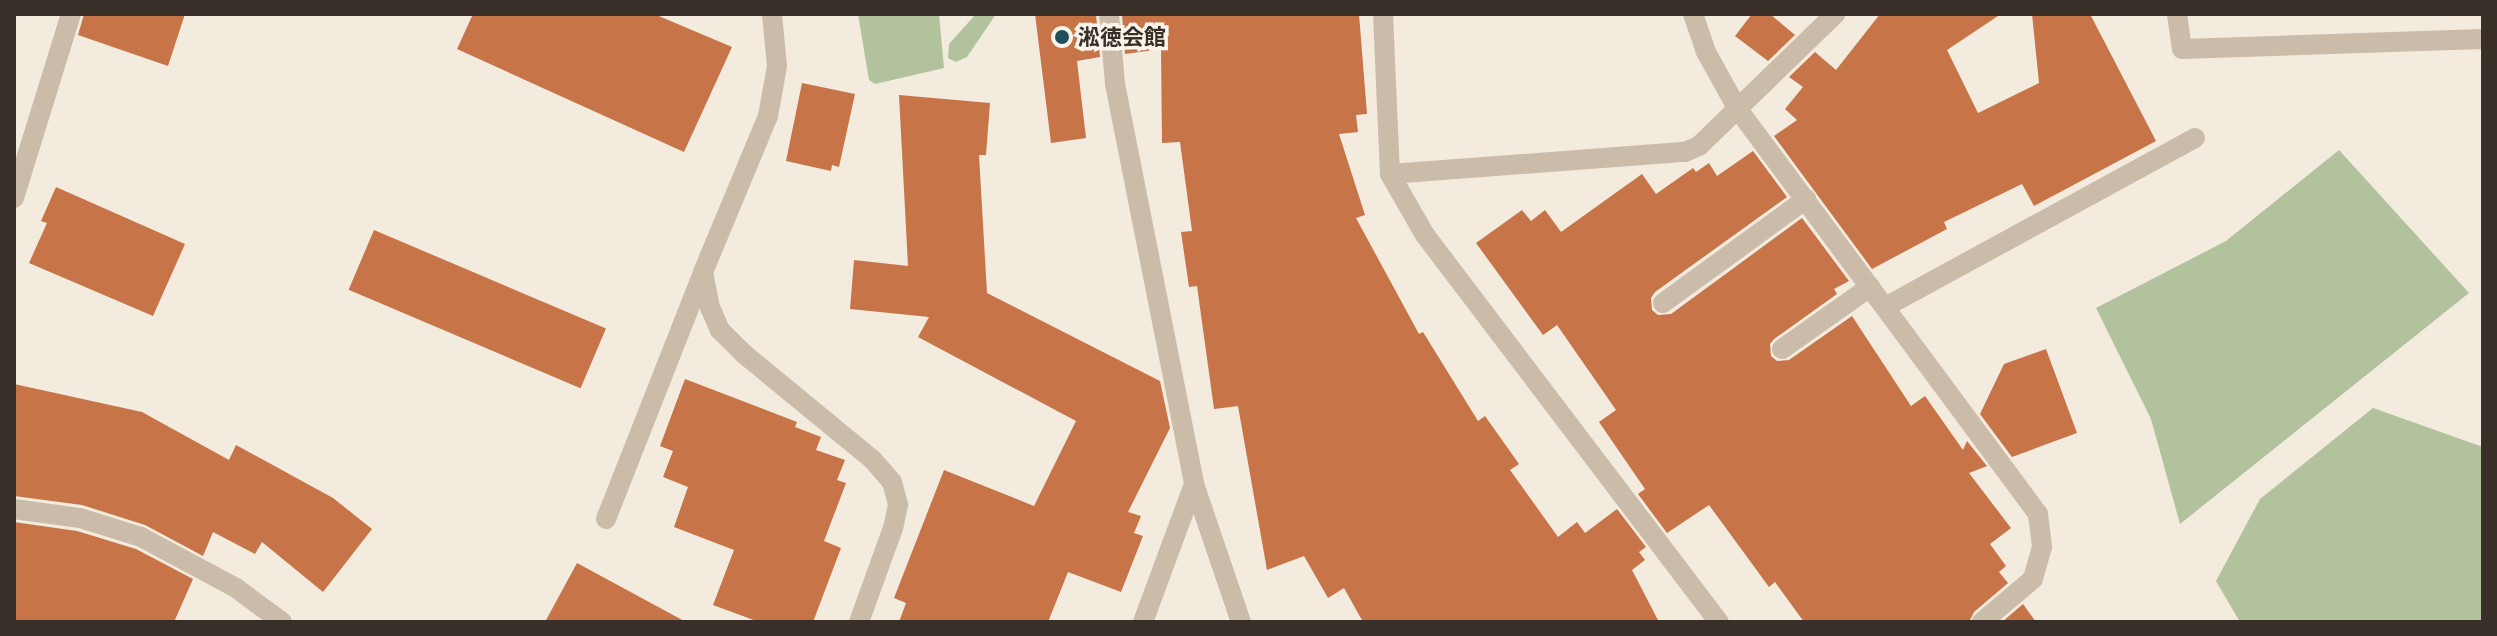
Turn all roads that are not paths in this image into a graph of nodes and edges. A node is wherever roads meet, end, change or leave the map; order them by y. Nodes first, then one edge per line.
1 (71, 14) edge
2 (772, 14) edge
3 (1109, 14) edge
4 (1383, 14) edge
5 (1693, 14) edge
6 (1835, 14) edge
7 (2177, 14) edge
8 (2483, 39) edge
9 (1737, 108) junction
10 (2195, 138) dead end
11 (18, 169) edge
12 (1390, 174) junction
13 (14, 198) edge
14 (1806, 199) junction
15 (703, 272) junction
16 (1870, 287) junction
17 (1663, 303) dead end
18 (1885, 307) junction
19 (1782, 349) dead end
20 (1194, 484) junction
21 (14, 509) edge
22 (606, 519) dead end
23 (282, 622) edge
24 (859, 622) edge
25 (1143, 622) edge
26 (1241, 622) edge
27 (1719, 622) edge
28 (1982, 622) edge

1 - 11 street
2 - 15 street
3 - 20 street
4 - 12 street
5 - 9 street
6 - 9 street
7 - 8 street
9 - 12 street
9 - 14 street
10 - 18 street
11 - 13 street
12 - 27 street
14 - 16 street
14 - 17 street
15 - 22 street
15 - 24 street
16 - 18 street
16 - 19 street
18 - 28 street
20 - 25 street
20 - 26 street
21 - 23 street

